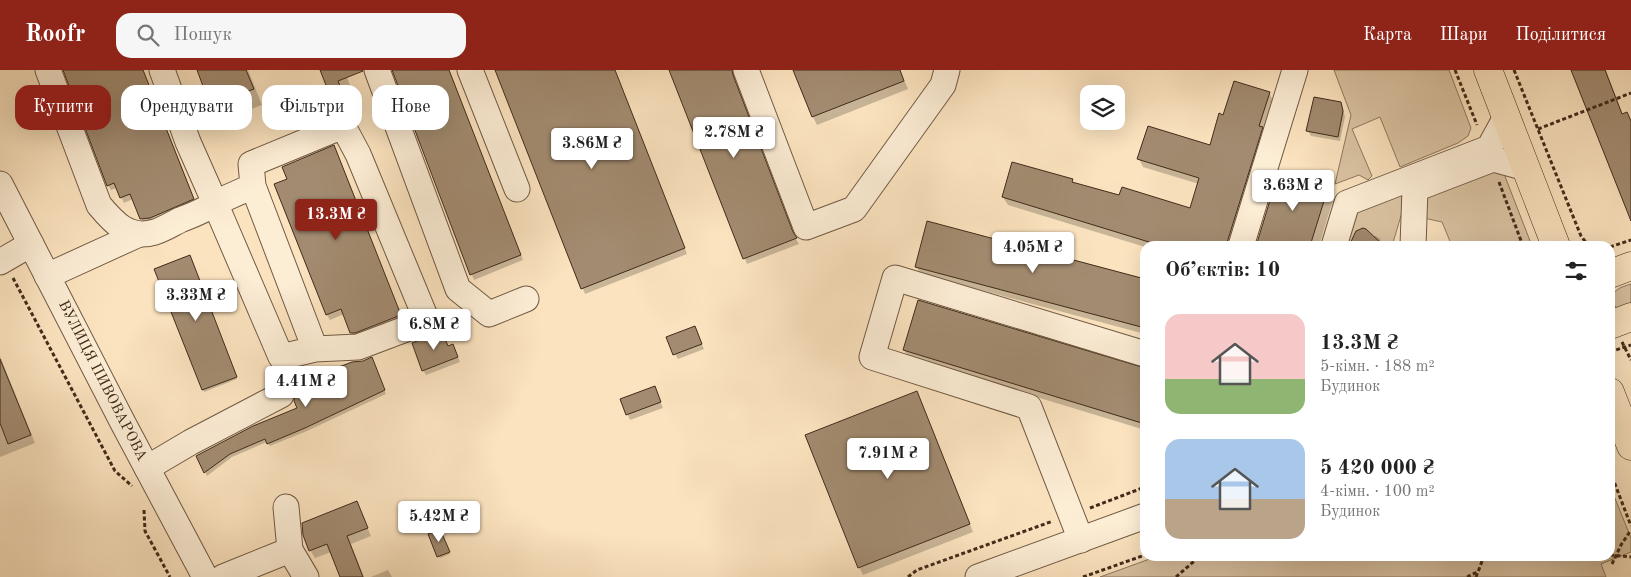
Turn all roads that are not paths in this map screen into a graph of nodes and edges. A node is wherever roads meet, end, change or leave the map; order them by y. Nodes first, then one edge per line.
1 (48, 70) edge
2 (162, 70) edge
3 (376, 70) edge
4 (470, 70) edge
5 (746, 70) edge
6 (947, 70) edge
7 (1295, 70) edge
8 (1488, 70) edge
9 (1506, 117) junction
10 (1526, 168) junction
11 (0, 184) edge
12 (253, 186) junction
13 (517, 189) dead end
14 (216, 203) junction
15 (137, 234) junction
16 (1242, 241) edge
17 (1336, 241) edge
18 (1413, 241) edge
19 (1568, 241) edge
20 (31, 244) junction
21 (2, 261) edge
22 (1631, 266) edge
23 (1615, 272) edge
24 (48, 276) junction
25 (526, 299) dead end
26 (1631, 317) edge
27 (1615, 323) edge
28 (315, 349) junction
29 (1140, 352) edge
30 (281, 395) dead end
31 (1615, 405) edge
32 (1631, 446) edge
33 (141, 478) junction
34 (286, 507) dead end
35 (1140, 518) edge
36 (1076, 542) junction
37 (290, 550) junction
38 (205, 577) edge
39 (224, 577) edge
40 (306, 577) edge
41 (978, 577) edge

1 - 15 street
2 - 14 street
3 - 25 street
4 - 13 street
5 - 6 street
7 - 16 street
8 - 9 main road
9 - 10 main road
9 - 17 street
10 - 18 street
10 - 19 main road
11 - 20 street, ВУЛИЦЯ ПИВОВАРОВА
12 - 14 street
12 - 28 street
12 - 28 street
14 - 15 street
14 - 28 street
15 - 24 street
20 - 21 street
20 - 24 street, ВУЛИЦЯ ПИВОВАРОВА
22 - 23 main road
24 - 33 street, ВУЛИЦЯ ПИВОВАРОВА
26 - 27 main road
29 - 36 street
30 - 33 street
31 - 32 main road
33 - 38 street, ВУЛИЦЯ ПИВОВАРОВА
34 - 37 street
35 - 36 street
36 - 41 street
37 - 39 street
37 - 40 street

